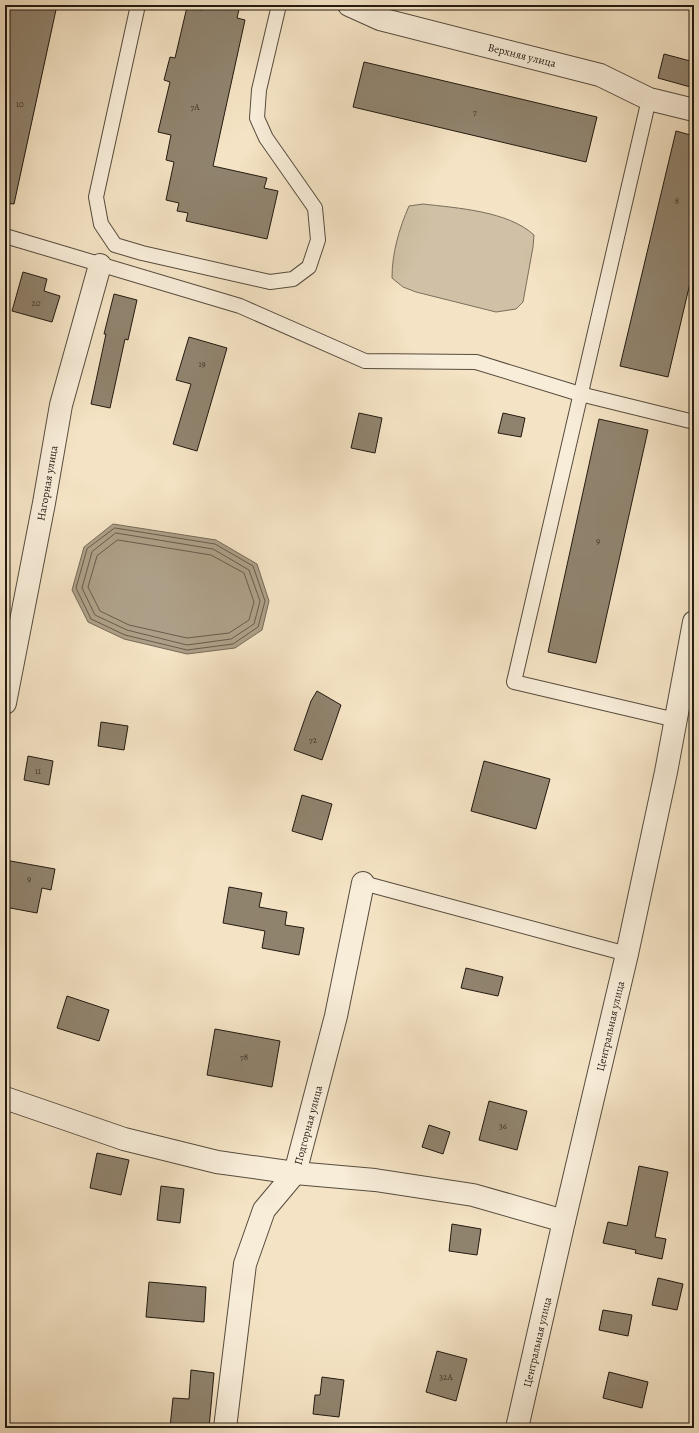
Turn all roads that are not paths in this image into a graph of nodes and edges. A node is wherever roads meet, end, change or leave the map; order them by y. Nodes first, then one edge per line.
1 (138, 5) edge
2 (280, 5) edge
3 (349, 5) edge
4 (649, 99) junction
5 (694, 110) edge
6 (5, 236) edge
7 (100, 265) junction
8 (580, 394) junction
9 (694, 422) edge
10 (693, 631) edge
11 (5, 703) edge
12 (676, 720) junction
13 (363, 882) joint
14 (627, 954) junction
15 (5, 1098) edge
16 (295, 1174) junction
17 (564, 1221) junction
18 (225, 1428) edge
19 (517, 1428) edge

1 - 2 lane
3 - 4 street, Верхняя улица
4 - 5 street, Верхняя улица
4 - 8 lane
6 - 7 lane
7 - 8 lane
7 - 11 street, Нагорная улица
8 - 9 lane
8 - 12 lane
10 - 12 street, Центральная улица
12 - 14 street, Центральная улица
13 - 14 lane
13 - 16 street, Подгорная улица
14 - 17 street, Центральная улица
15 - 16 street
16 - 17 street
16 - 18 street, Подгорная улица
17 - 19 street, Центральная улица

